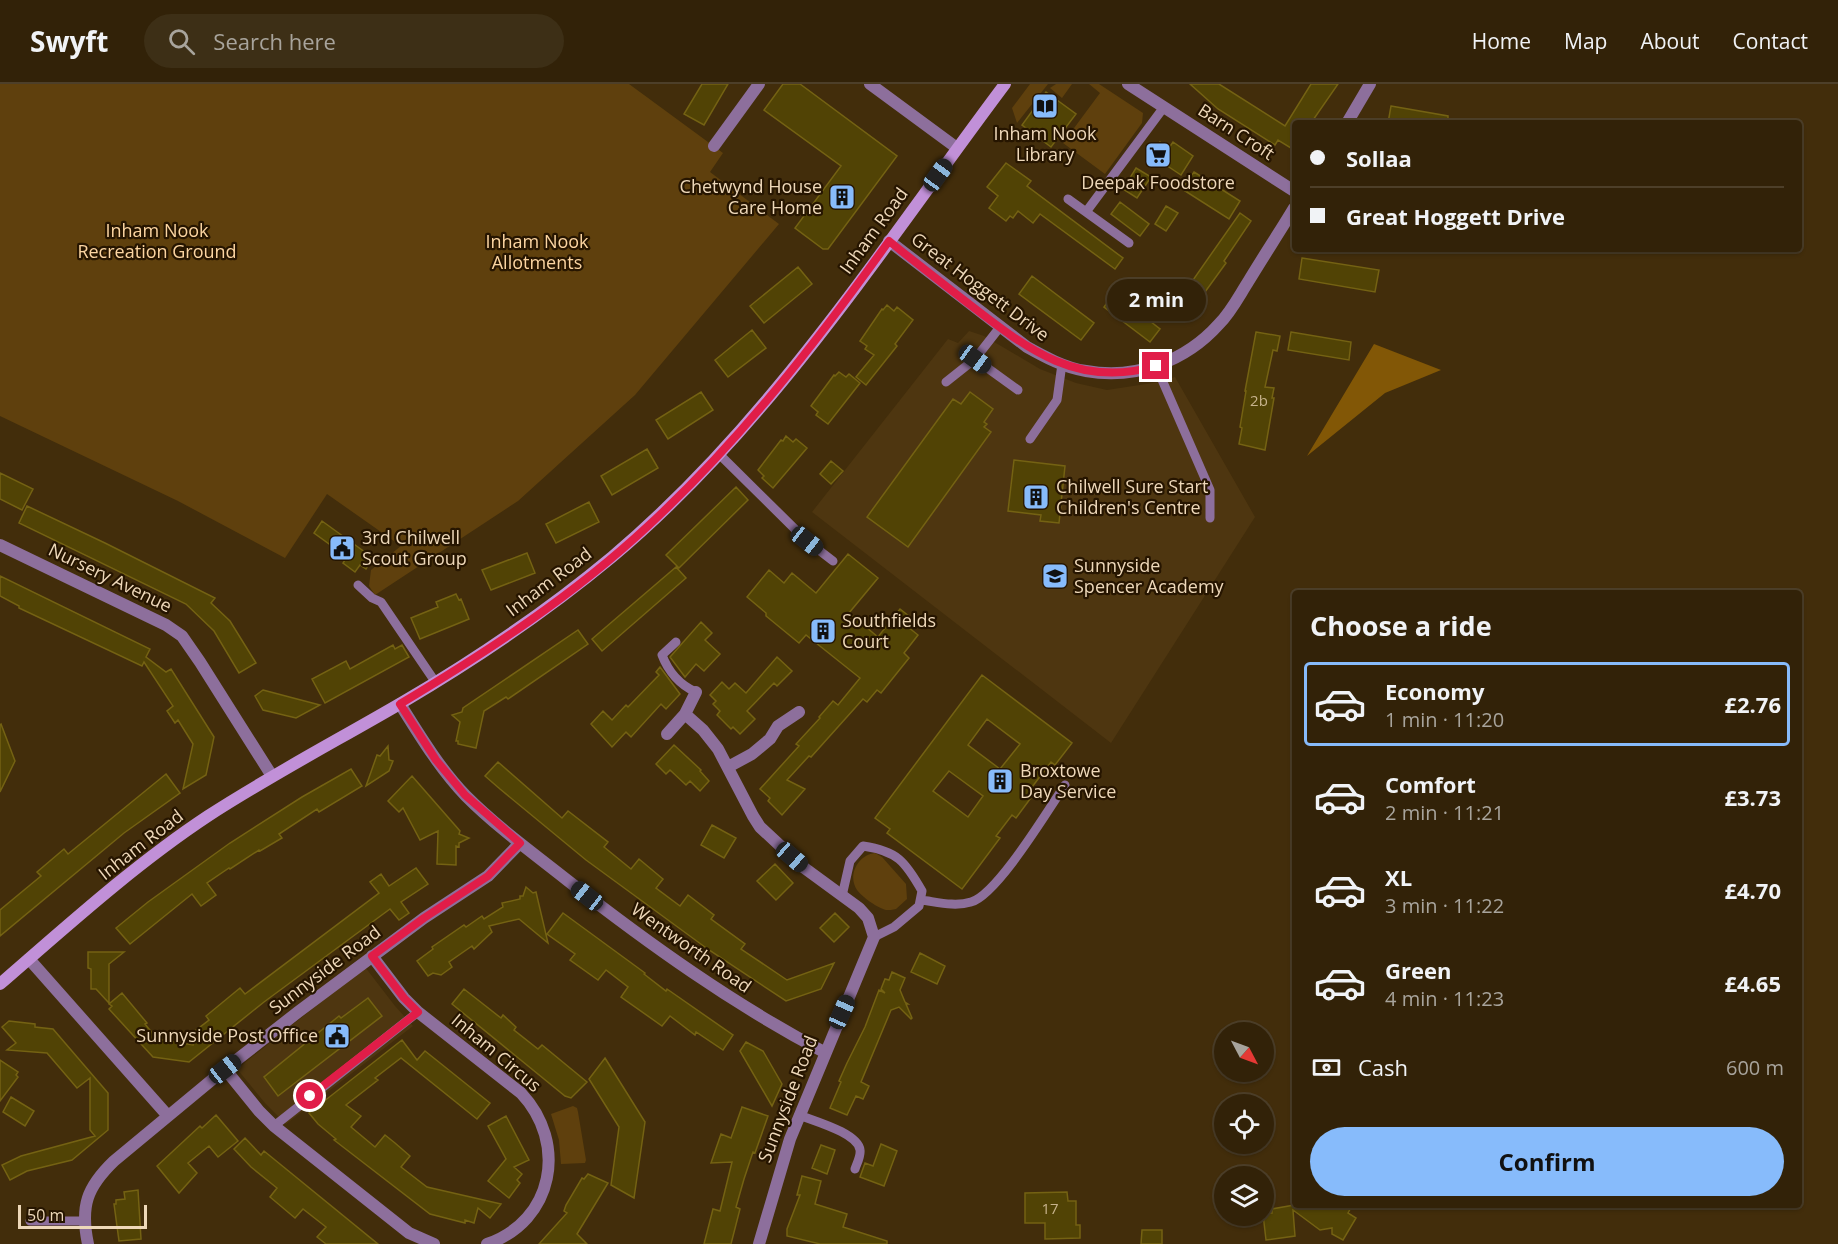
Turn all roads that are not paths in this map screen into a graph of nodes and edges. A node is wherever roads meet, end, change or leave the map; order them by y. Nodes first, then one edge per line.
1 (759, 84) edge
2 (1005, 84) edge
3 (1128, 84) edge
4 (1370, 84) edge
5 (874, 85) edge
6 (1164, 107) junction
7 (1349, 120) edge
8 (714, 146) dead end
9 (957, 148) junction
10 (1292, 190) edge
11 (1068, 199) dead end
12 (1292, 211) edge
13 (1086, 212) junction
14 (889, 241) junction
15 (1129, 243) dead end
16 (999, 327) junction
17 (975, 359) junction
18 (1062, 364) junction
19 (1156, 366) junction
20 (946, 382) dead end
21 (1018, 390) dead end
22 (1030, 439) dead end
23 (720, 455) junction
24 (1210, 518) dead end
25 (0, 544) edge
26 (833, 561) dead end
27 (357, 585) dead end
28 (676, 642) dead end
29 (436, 682) junction
30 (696, 692) joint
31 (400, 704) junction
32 (799, 712) dead end
33 (685, 714) junction
34 (667, 734) dead end
35 (728, 767) junction
36 (272, 776) junction
37 (1065, 785) dead end
38 (520, 843) junction
39 (842, 896) junction
40 (921, 900) junction
41 (874, 937) junction
42 (372, 956) junction
43 (29, 958) junction
44 (0, 984) edge
45 (418, 1012) junction
46 (824, 1052) junction
47 (225, 1069) junction
48 (799, 1115) junction
49 (168, 1116) junction
50 (274, 1126) junction
51 (855, 1169) dead end
52 (30, 1221) dead end
53 (85, 1221) junction
54 (88, 1244) edge
55 (434, 1244) edge
56 (487, 1244) edge
57 (759, 1244) edge

1 - 8 street
2 - 9 street, Inham Road
3 - 6 street, Barn Croft
4 - 7 street
5 - 9 street
6 - 10 street, Barn Croft
6 - 13 lane
9 - 14 street, Inham Road
11 - 13 lane
12 - 19 street, Great Hoggett Drive
13 - 15 lane
14 - 16 street, Great Hoggett Drive
14 - 23 street, Inham Road
16 - 17 lane
16 - 18 street, Great Hoggett Drive
17 - 20 lane
17 - 21 lane
18 - 19 street, Great Hoggett Drive
18 - 22 lane
19 - 24 lane
23 - 26 lane
23 - 29 street, Inham Road
25 - 36 street, Nursery Avenue
27 - 29 lane
28 - 30 lane
29 - 31 street, Inham Road
30 - 33 street
31 - 36 street, Inham Road
31 - 38 street, Wentworth Road
32 - 35 street
33 - 34 street
33 - 35 street
35 - 39 street
36 - 43 street, Inham Road
37 - 40 lane
38 - 42 street, Sunnyside Road
38 - 46 street, Wentworth Road
39 - 40 lane
39 - 41 street
40 - 41 lane
41 - 46 street, Sunnyside Road
42 - 45 street, Inham Circus
42 - 47 street, Sunnyside Road
43 - 44 street, Inham Road
43 - 49 street
45 - 50 lane
45 - 56 street, Inham Circus
46 - 48 street, Sunnyside Road
47 - 49 street, Sunnyside Road
47 - 50 street
48 - 51 lane
48 - 57 street, Sunnyside Road
49 - 53 street, Sunnyside Road
50 - 55 street
52 - 53 lane
53 - 54 street, Sunnyside Road

